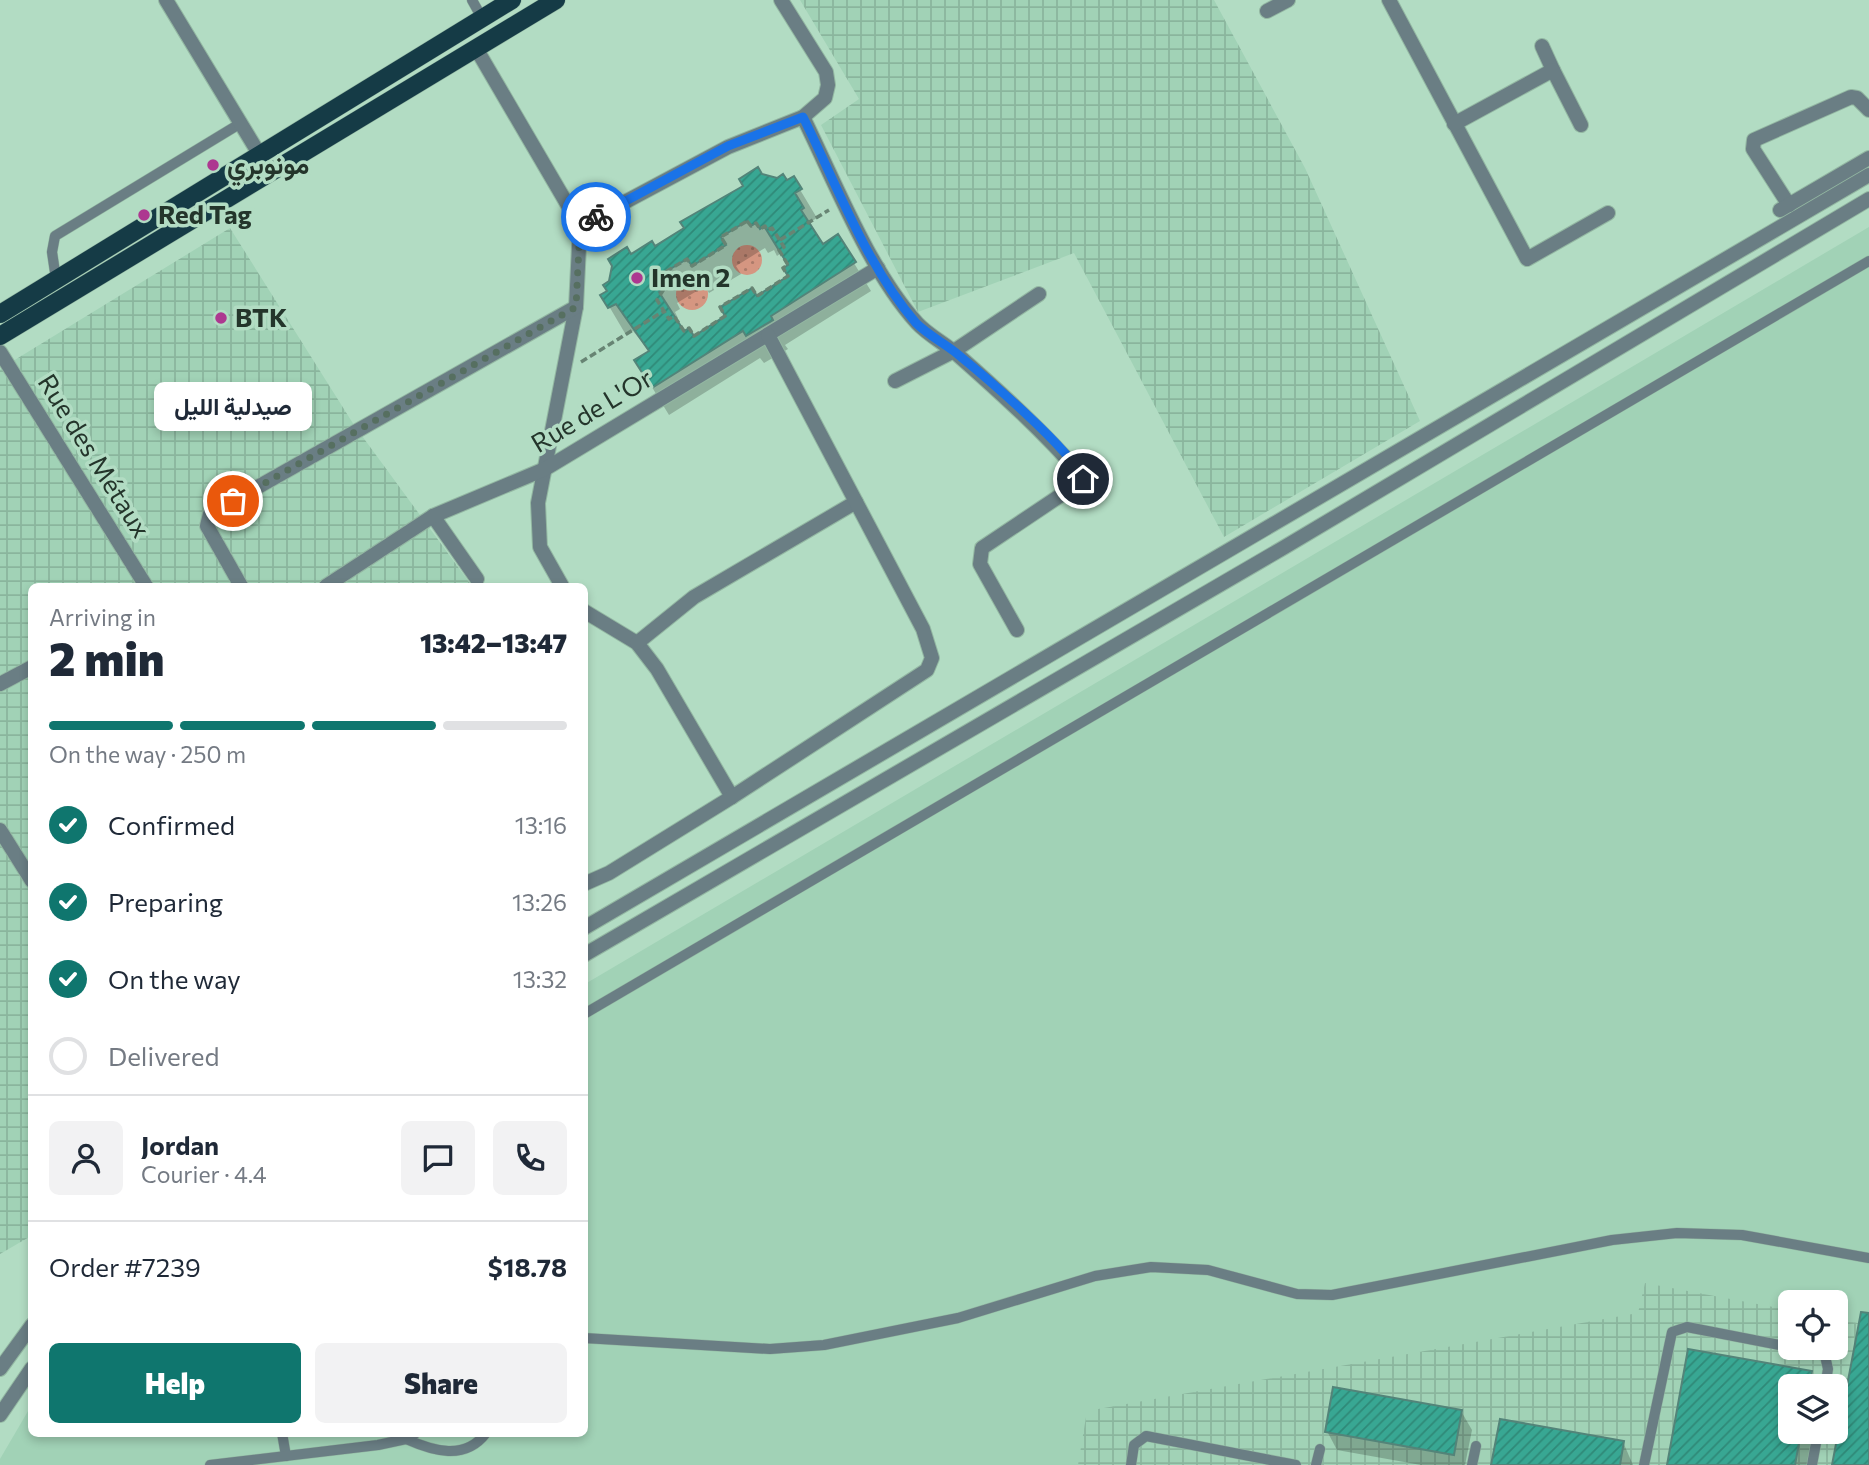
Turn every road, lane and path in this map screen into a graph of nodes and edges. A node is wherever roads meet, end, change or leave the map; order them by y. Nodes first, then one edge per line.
1 (166, 0) edge
2 (472, 0) edge
3 (512, 0) edge
4 (556, 0) edge
5 (781, 0) edge
6 (1289, 0) edge
7 (1389, 0) edge
8 (1267, 11) dead end
9 (482, 18) junction
10 (1542, 46) dead end
11 (477, 50) junction
12 (1553, 69) junction
13 (1869, 110) edge
14 (803, 117) junction
15 (241, 123) junction
16 (1454, 124) junction
17 (1581, 125) dead end
18 (261, 157) junction
19 (1869, 158) edge
20 (1869, 175) edge
21 (1869, 199) edge
22 (845, 200) junction
23 (1608, 213) dead end
24 (580, 226) junction
25 (780, 240) junction
26 (1869, 261) edge
27 (878, 268) junction
28 (56, 279) junction
29 (1039, 294) dead end
30 (576, 307) junction
31 (664, 311) junction
32 (0, 314) edge
33 (768, 335) junction
34 (0, 337) edge
35 (954, 351) junction
36 (0, 352) edge
37 (564, 372) junction
38 (895, 381) dead end
39 (545, 469) junction
40 (856, 502) junction
41 (433, 516) junction
42 (477, 579) dead end
43 (144, 583) edge
44 (239, 583) edge
45 (331, 583) edge
46 (560, 583) edge
47 (588, 613) edge
48 (1017, 630) dead end
49 (637, 643) junction
50 (28, 669) edge
51 (0, 684) edge
52 (732, 797) junction
53 (0, 830) edge
54 (28, 875) edge
55 (588, 882) edge
56 (588, 926) edge
57 (588, 954) edge
58 (588, 1012) edge
59 (1869, 1258) edge
60 (28, 1330) edge
61 (588, 1338) edge
62 (1778, 1344) edge
63 (0, 1369) edge
64 (28, 1374) edge
65 (0, 1415) edge
66 (283, 1437) edge
67 (405, 1437) edge
68 (412, 1437) edge
69 (481, 1437) edge
70 (1816, 1444) edge
71 (1476, 1446) dead end
72 (1320, 1449) dead end
73 (286, 1456) junction
74 (210, 1465) edge
75 (1131, 1465) edge
76 (1296, 1465) edge
77 (1316, 1465) edge
78 (1472, 1465) edge
79 (1644, 1465) edge
80 (1812, 1465) edge

1 - 15 street
2 - 9 lane
3 - 9 main road
4 - 11 main road
5 - 14 street
6 - 8 street
7 - 16 street
9 - 18 main road
10 - 12 street
11 - 24 street
11 - 34 main road
12 - 16 street
12 - 17 street
13 - 19 street
14 - 22 street
14 - 24 street
15 - 18 street
15 - 28 lane
16 - 23 street
18 - 28 main road
20 - 56 street
21 - 57 street
22 - 25 path
22 - 27 street
24 - 30 street
25 - 31 path
25 - 31 path
26 - 58 lane
27 - 33 street, Rue de L'Or
27 - 35 street
28 - 32 main road
29 - 35 street
30 - 37 street
30 - 44 street
31 - 37 path
33 - 39 street, Rue de L'Or
33 - 40 street
35 - 38 street
35 - 48 street
36 - 43 street, Rue des Métaux
37 - 39 street
39 - 41 street, Rue de L'Or
39 - 46 street
40 - 49 street
40 - 52 street
41 - 42 street
41 - 45 street, Rue de L'Or
47 - 49 street
49 - 52 street
50 - 51 street
52 - 55 street
53 - 54 street
59 - 61 lane
60 - 63 street
62 - 79 lane
64 - 65 street
66 - 73 lane
67 - 73 lane
68 - 69 lane
70 - 80 lane
71 - 78 lane
72 - 77 lane
73 - 74 lane
75 - 76 lane

